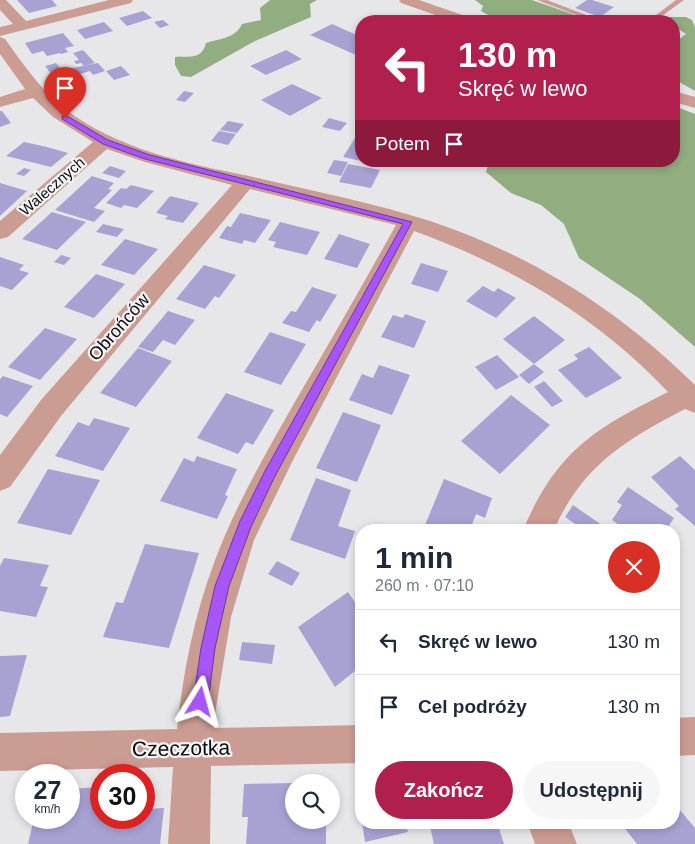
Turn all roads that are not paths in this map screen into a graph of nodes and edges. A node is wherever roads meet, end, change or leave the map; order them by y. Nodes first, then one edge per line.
1 (126, 0) edge
2 (406, 0) edge
3 (540, 0) edge
4 (681, 0) edge
5 (0, 2) edge
6 (449, 15) edge
7 (581, 15) edge
8 (660, 15) edge
9 (23, 26) junction
10 (0, 32) edge
11 (0, 42) edge
12 (37, 91) junction
13 (680, 98) edge
14 (0, 102) edge
15 (695, 103) edge
16 (105, 142) junction
17 (245, 182) junction
18 (408, 222) junction
19 (0, 232) edge
20 (691, 398) edge
21 (0, 478) edge
22 (541, 524) edge
23 (695, 736) edge
24 (680, 737) edge
25 (355, 744) edge
26 (194, 748) junction
27 (0, 752) edge
28 (550, 829) edge
29 (189, 844) edge
30 (556, 844) edge

1 - 9 street
2 - 6 street
3 - 7 lane
4 - 8 lane
5 - 9 street
9 - 10 street
11 - 12 street
12 - 14 street
12 - 16 street
13 - 15 street
16 - 17 street
16 - 19 street, Walecznych
17 - 18 street
17 - 21 street, Obrońców
18 - 20 street
18 - 26 street
20 - 22 street
23 - 24 street
25 - 26 street, Czeczotka
26 - 27 street, Czeczotka
26 - 29 street
28 - 30 street

